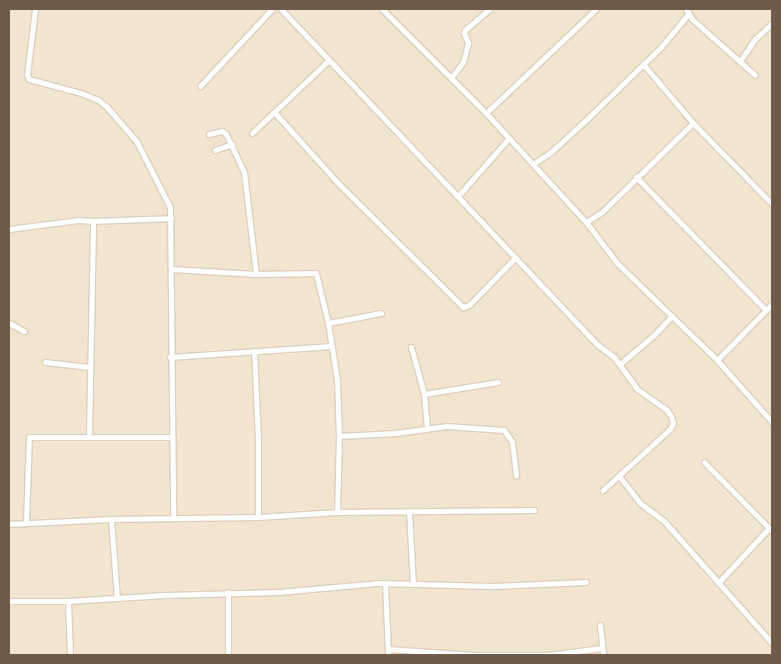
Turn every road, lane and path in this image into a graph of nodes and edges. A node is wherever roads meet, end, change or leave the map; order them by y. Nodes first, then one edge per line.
1 (35, 9) edge
2 (272, 9) edge
3 (281, 9) edge
4 (382, 9) edge
5 (488, 9) edge
6 (596, 9) edge
7 (688, 11) edge
8 (772, 23) edge
9 (328, 61) junction
10 (740, 61) junction
11 (643, 64) junction
12 (755, 75) dead end
13 (451, 78) junction
14 (200, 86) dead end
15 (275, 113) junction
16 (486, 113) junction
17 (693, 122) junction
18 (252, 133) dead end
19 (208, 134) dead end
20 (509, 138) junction
21 (232, 144) junction
22 (215, 150) dead end
23 (533, 164) junction
24 (636, 177) junction
25 (458, 196) junction
26 (772, 204) edge
27 (171, 218) junction
28 (93, 221) junction
29 (586, 222) junction
30 (9, 229) edge
31 (515, 258) junction
32 (171, 269) junction
33 (256, 274) junction
34 (772, 304) edge
35 (766, 310) junction
36 (382, 313) dead end
37 (672, 316) junction
38 (9, 323) edge
39 (328, 323) junction
40 (24, 331) dead end
41 (332, 346) junction
42 (411, 347) dead end
43 (254, 351) junction
44 (170, 357) junction
45 (717, 360) junction
46 (45, 362) dead end
47 (620, 364) junction
48 (90, 367) junction
49 (498, 382) dead end
50 (424, 394) junction
51 (772, 422) edge
52 (427, 427) junction
53 (89, 435) junction
54 (339, 436) junction
55 (171, 437) junction
56 (704, 462) dead end
57 (516, 476) dead end
58 (619, 476) junction
59 (603, 490) dead end
60 (534, 510) dead end
61 (409, 511) junction
62 (338, 512) junction
63 (258, 517) junction
64 (173, 518) junction
65 (111, 519) junction
66 (26, 522) junction
67 (9, 524) edge
68 (771, 530) edge
69 (586, 582) dead end
70 (385, 583) junction
71 (718, 583) junction
72 (412, 584) junction
73 (228, 592) junction
74 (117, 598) junction
75 (9, 601) edge
76 (68, 601) junction
77 (600, 625) dead end
78 (772, 643) edge
79 (388, 648) junction
80 (602, 648) junction
81 (70, 655) edge
82 (228, 655) edge
83 (388, 655) edge
84 (532, 655) edge
85 (603, 655) edge

1 - 27 street
2 - 14 street
3 - 9 street
4 - 13 street
5 - 13 street
6 - 16 street
7 - 10 street
7 - 11 street
8 - 10 street
9 - 15 street
9 - 25 street
10 - 12 street
11 - 17 street
11 - 23 street
13 - 16 street
15 - 18 street
15 - 31 street
16 - 20 street
17 - 24 street
17 - 26 street
19 - 21 street
20 - 23 street
20 - 25 street
21 - 22 street
21 - 33 street
23 - 29 street
24 - 29 street
24 - 35 street
25 - 31 street
27 - 28 street
27 - 32 street
28 - 30 street
28 - 48 street
29 - 37 street
31 - 47 street
32 - 33 street
32 - 44 street
33 - 39 street
34 - 35 street
35 - 45 street
36 - 39 street
37 - 45 street
37 - 47 street
38 - 40 street
39 - 41 street
41 - 43 street
41 - 54 street
42 - 50 street
43 - 44 street
43 - 63 street
44 - 55 street
45 - 51 street
46 - 48 street
47 - 58 street
48 - 53 street
49 - 50 street
50 - 52 street
52 - 54 street
52 - 57 street
53 - 55 street
53 - 66 street
54 - 62 street
55 - 64 street
56 - 68 street
58 - 59 street
58 - 71 street
60 - 61 street
61 - 62 street
61 - 72 street
62 - 63 street
63 - 64 street
64 - 65 street
65 - 66 street
65 - 74 street
66 - 67 street
68 - 71 street
69 - 72 street
70 - 72 street
70 - 73 street
70 - 79 street
71 - 78 street
73 - 74 street
73 - 82 street
74 - 76 street
75 - 76 street
76 - 81 street
77 - 80 street
79 - 83 street
79 - 84 street
80 - 84 street
80 - 85 street

